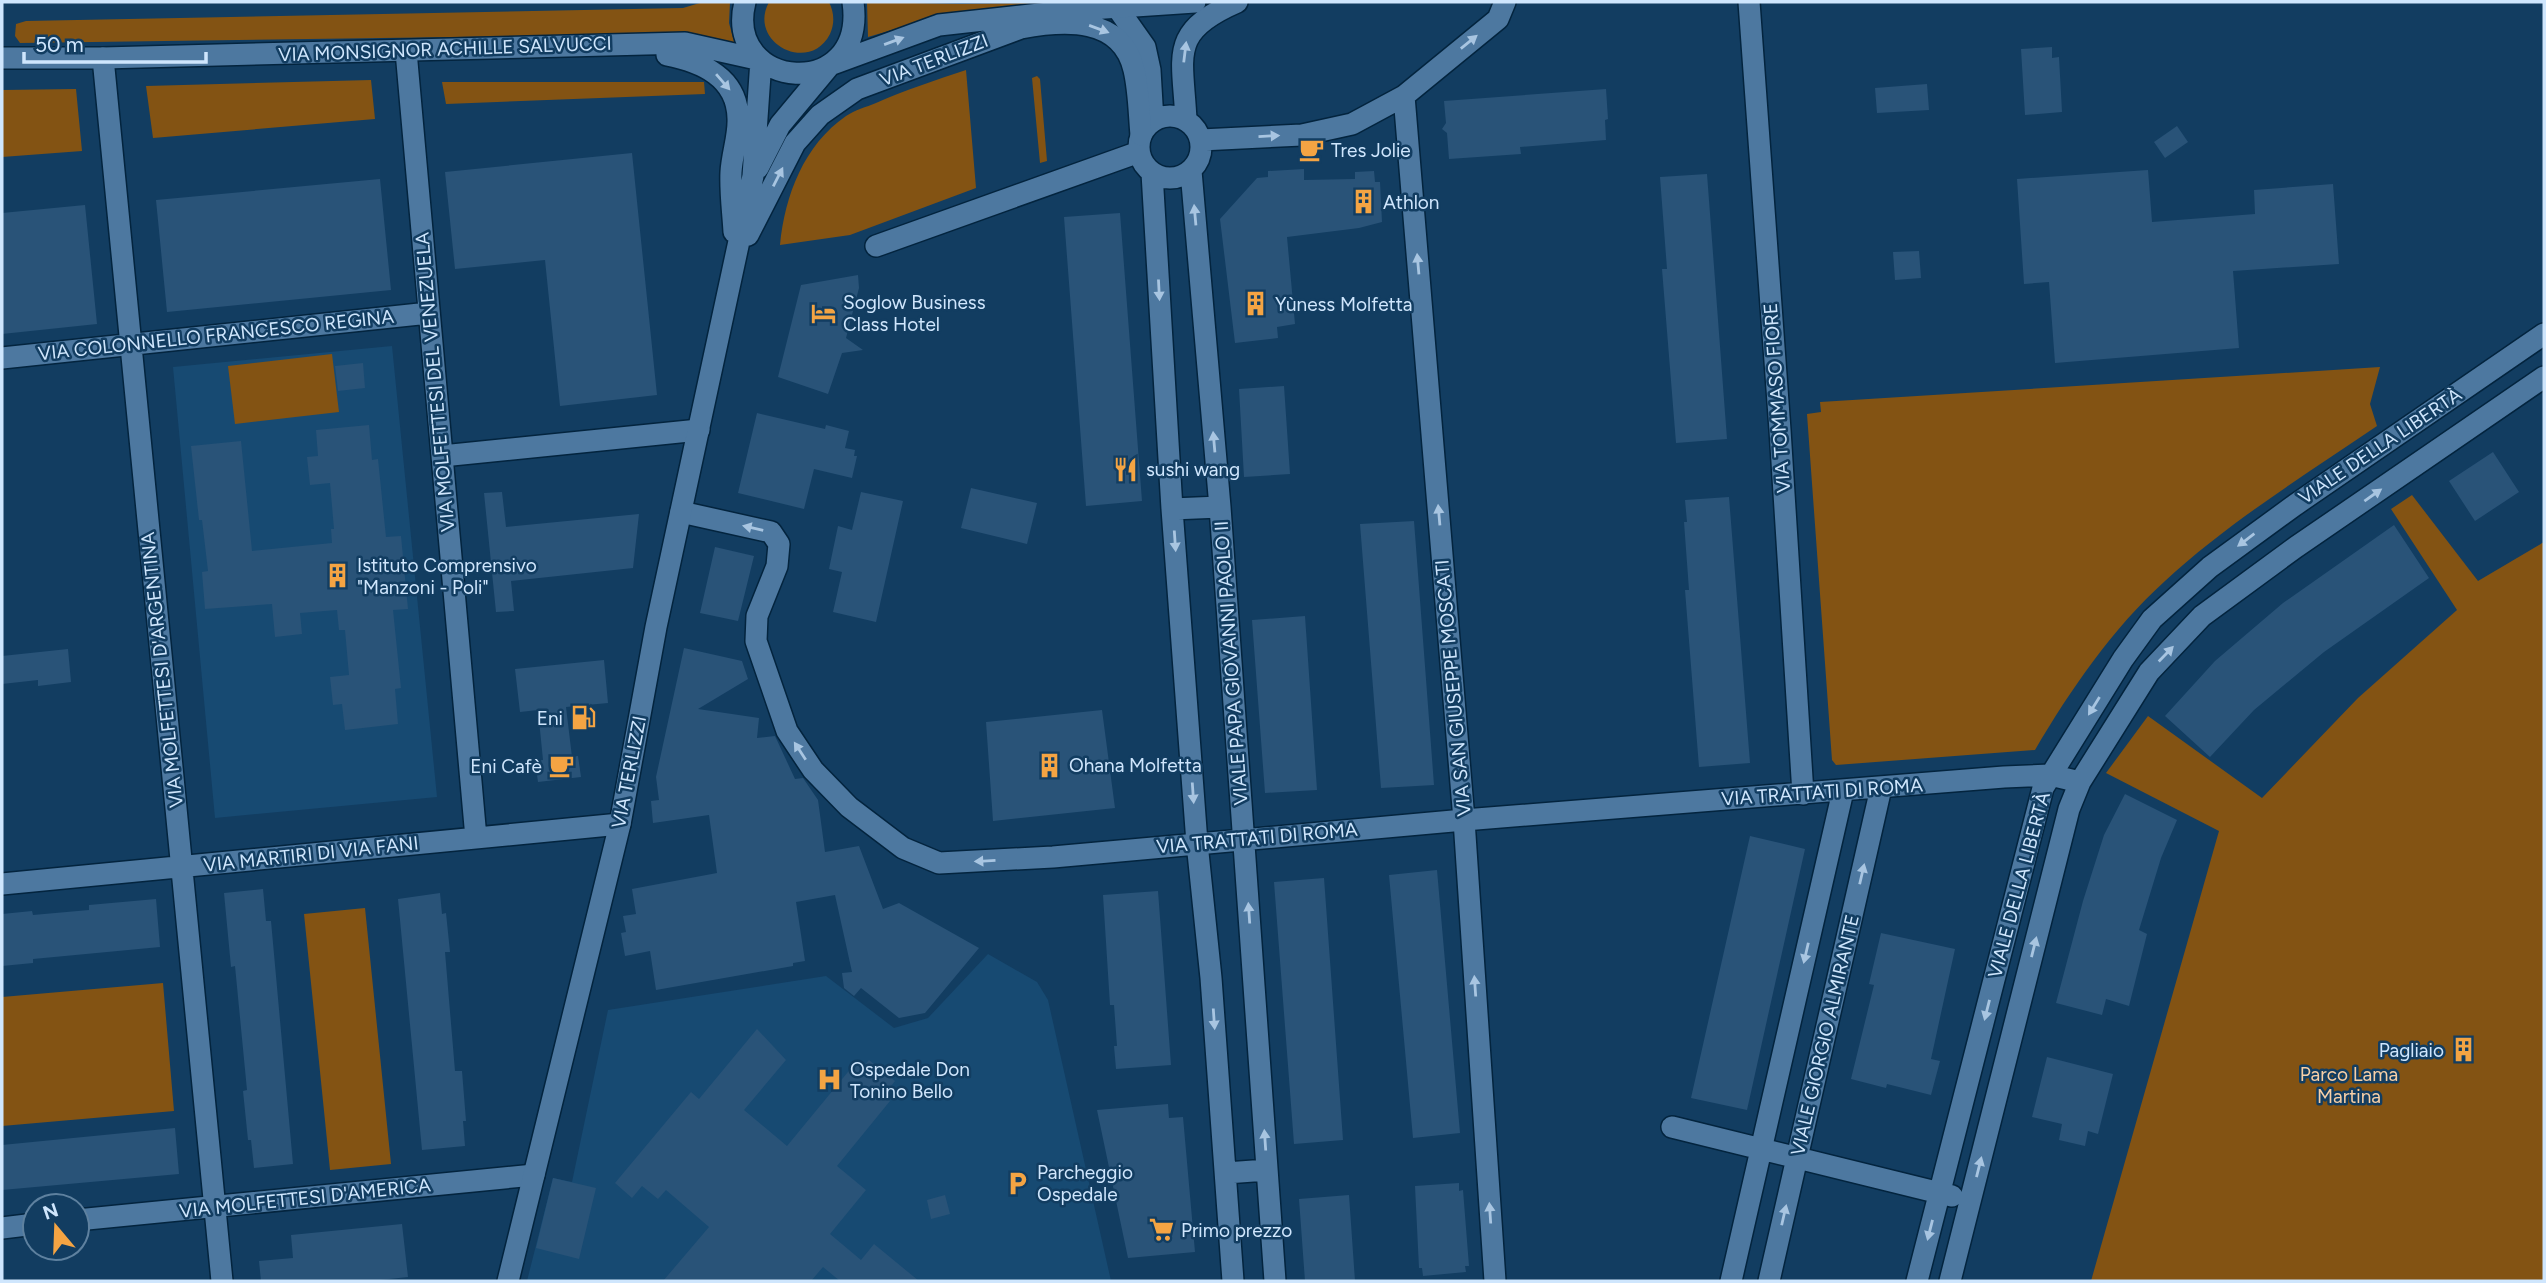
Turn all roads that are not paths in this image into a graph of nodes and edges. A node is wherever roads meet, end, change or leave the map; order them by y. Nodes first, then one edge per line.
1 (745, 2) edge
2 (853, 2) edge
3 (1195, 2) edge
4 (1237, 2) edge
5 (1505, 2) edge
6 (1749, 2) edge
7 (1116, 6) junction
8 (615, 44) junction
9 (406, 51) junction
10 (2, 58) edge
11 (103, 58) junction
12 (761, 60) junction
13 (830, 65) junction
14 (1404, 96) junction
15 (1186, 120) junction
16 (1144, 136) junction
17 (1201, 140) junction
18 (1191, 171) junction
19 (1152, 173) junction
20 (753, 176) junction
21 (876, 246) dead end
22 (736, 259) junction
23 (429, 313) junction
24 (2544, 334) edge
25 (130, 344) junction
26 (2, 358) edge
27 (2492, 369) junction
28 (2544, 376) edge
29 (2513, 398) junction
30 (699, 430) junction
31 (442, 456) junction
32 (1220, 507) junction
33 (1172, 509) junction
34 (681, 512) junction
35 (2276, 518) junction
36 (2296, 547) junction
37 (2050, 775) junction
38 (2080, 782) junction
39 (1881, 788) junction
40 (1843, 791) junction
41 (1803, 794) junction
42 (1464, 820) junction
43 (620, 824) junction
44 (476, 838) junction
45 (1244, 839) junction
46 (1197, 843) junction
47 (181, 866) junction
48 (2, 884) edge
49 (1672, 1127) dead end
50 (1761, 1149) junction
51 (1797, 1157) junction
52 (1268, 1170) junction
53 (1226, 1173) junction
54 (534, 1175) junction
55 (1940, 1193) junction
56 (1971, 1201) junction
57 (215, 1207) junction
58 (91, 1219) edge
59 (21, 1226) edge
60 (2, 1228) edge
61 (222, 1281) edge
62 (508, 1281) edge
63 (1233, 1281) edge
64 (1275, 1281) edge
65 (1494, 1281) edge
66 (1731, 1281) edge
67 (1769, 1281) edge
68 (1917, 1281) edge
69 (1950, 1281) edge

1 - 12 street
2 - 13 street, VIA TERLIZZI
3 - 7 street, VIA MONSIGNOR ACHILLE SALVUCCI
15 -> 4 street
14 -> 5 street
6 - 41 street, VIA TOMMASO FIORE
13 -> 7 street, VIA MONSIGNOR ACHILLE SALVUCCI
7 - 16 street
8 - 9 street, VIA MONSIGNOR ACHILLE SALVUCCI
8 - 12 street, VIA MONSIGNOR ACHILLE SALVUCCI
8 -> 22 street, VIA TERLIZZI
9 - 11 street, VIA MONSIGNOR ACHILLE SALVUCCI
9 - 23 street, VIA MOLFETTESI DEL VENEZUELA
10 - 11 street, VIA MONSIGNOR ACHILLE SALVUCCI
11 - 25 street, VIA MOLFETTESI D'ARGENTINA
12 - 13 street, VIA MONSIGNOR ACHILLE SALVUCCI
12 - 20 street, VIA TERLIZZI
13 - 20 street, VIA TERLIZZI
17 -> 14 street
42 -> 14 street, VIA SAN GIUSEPPE MOSCATI
15 - 16 street
15 - 17 street
16 - 19 street
16 - 21 street
22 -> 16 street, VIA TERLIZZI
17 - 18 street
18 - 19 street
32 -> 18 street, VIALE PAPA GIOVANNI PAOLO II
19 -> 33 street
20 - 22 street, VIA TERLIZZI
22 - 30 street, VIA TERLIZZI
23 - 25 street, VIA COLONNELLO FRANCESCO REGINA
23 - 31 street, VIA MOLFETTESI DEL VENEZUELA
24 - 27 street, VIALE DELLA LIBERTÀ
25 - 26 street, VIA COLONNELLO FRANCESCO REGINA
25 - 47 street, VIA MOLFETTESI D'ARGENTINA
27 - 29 street
27 - 35 street, VIALE DELLA LIBERTÀ
28 - 29 street, VIALE DELLA LIBERTÀ
36 -> 29 street, VIALE DELLA LIBERTÀ
30 - 31 street
30 - 34 street, VIA TERLIZZI
31 - 44 street, VIA MOLFETTESI DEL VENEZUELA
32 - 33 street
32 - 45 street, VIALE PAPA GIOVANNI PAOLO II
33 -> 46 street
34 - 43 street, VIA TERLIZZI
46 -> 34 street, VIA TRATTATI DI ROMA
35 - 36 street
35 -> 37 street, VIALE DELLA LIBERTÀ
38 -> 36 street, VIALE DELLA LIBERTÀ
37 - 38 street, VIA TRATTATI DI ROMA
37 - 39 street, VIA TRATTATI DI ROMA
37 -> 55 street, VIALE DELLA LIBERTÀ
56 -> 38 street, VIALE DELLA LIBERTÀ
39 - 40 street, VIA TRATTATI DI ROMA
51 -> 39 street, VIALE GIORGIO ALMIRANTE
40 - 41 street, VIA TRATTATI DI ROMA
40 -> 50 street, VIALE GIORGIO ALMIRANTE
41 - 42 street, VIA TRATTATI DI ROMA
42 - 45 street, VIA TRATTATI DI ROMA
65 -> 42 street, VIA SAN GIUSEPPE MOSCATI
43 - 44 street, VIA MARTIRI DI VIA FANI
43 - 54 street, VIA TERLIZZI
44 - 47 street, VIA MARTIRI DI VIA FANI
45 - 46 street, VIA TRATTATI DI ROMA
52 -> 45 street, VIALE PAPA GIOVANNI PAOLO II
46 -> 53 street
47 - 48 street, VIA MARTIRI DI VIA FANI
47 - 57 street, VIA MOLFETTESI D'ARGENTINA
49 - 50 street
50 - 51 street
50 - 66 street, VIALE GIORGIO ALMIRANTE
51 - 55 street
67 -> 51 street, VIALE GIORGIO ALMIRANTE
52 - 53 street
52 - 64 street, VIALE PAPA GIOVANNI PAOLO II
53 - 63 street
54 - 57 street, VIA MOLFETTESI D'AMERICA
54 - 62 street, VIA TERLIZZI
55 - 56 street
55 -> 68 street, VIALE DELLA LIBERTÀ
56 - 69 street, VIALE DELLA LIBERTÀ
57 - 58 street, VIA MOLFETTESI D'AMERICA
57 - 61 street, VIA MOLFETTESI D'ARGENTINA
59 - 60 street

